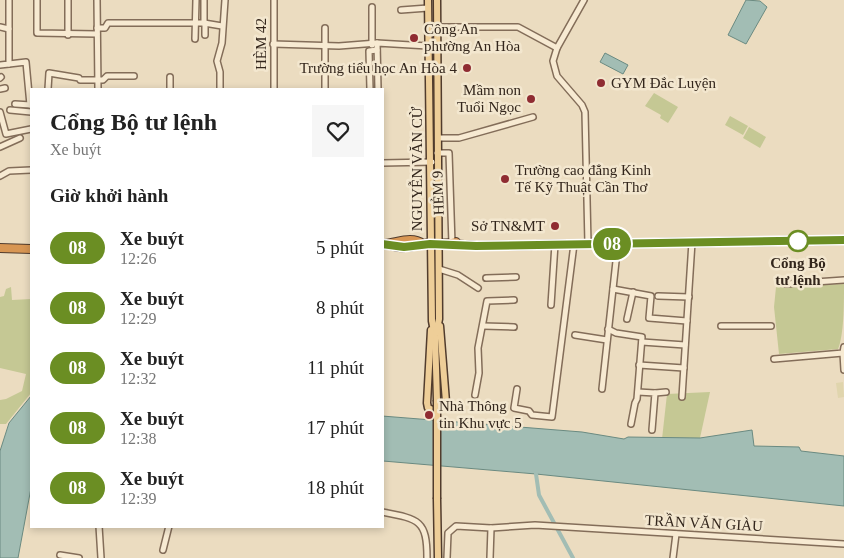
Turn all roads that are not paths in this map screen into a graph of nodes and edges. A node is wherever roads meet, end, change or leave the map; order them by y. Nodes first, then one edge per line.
1 (2, 0) edge
2 (9, 0) edge
3 (37, 0) edge
4 (68, 0) edge
5 (97, 0) edge
6 (196, 0) edge
7 (204, 0) edge
8 (225, 0) edge
9 (274, 0) edge
10 (428, 0) edge
11 (437, 0) edge
12 (584, 0) edge
13 (372, 7) dead end
14 (428, 8) junction
15 (401, 10) dead end
16 (205, 23) junction
17 (196, 24) junction
18 (222, 26) junction
19 (0, 27) edge
20 (437, 27) junction
21 (325, 28) dead end
22 (9, 29) junction
23 (97, 31) junction
24 (68, 35) junction
25 (205, 35) dead end
26 (195, 38) dead end
27 (273, 44) junction
28 (374, 44) junction
29 (325, 45) junction
30 (428, 46) junction
31 (557, 48) junction
32 (377, 50) junction
33 (9, 64) junction
34 (0, 65) edge
35 (134, 76) dead end
36 (170, 77) dead end
37 (98, 80) junction
38 (48, 88) edge
39 (98, 88) edge
40 (170, 88) edge
41 (220, 88) edge
42 (274, 88) edge
43 (325, 88) edge
44 (370, 88) edge
45 (378, 88) edge
46 (30, 96) edge
47 (15, 104) dead end
48 (30, 105) edge
49 (0, 112) edge
50 (30, 112) edge
51 (534, 117) dead end
52 (30, 129) edge
53 (20, 138) dead end
54 (438, 138) junction
55 (0, 147) edge
56 (438, 153) junction
57 (430, 162) junction
58 (438, 162) junction
59 (384, 163) edge
60 (30, 170) edge
61 (0, 176) edge
62 (844, 240) edge
63 (692, 242) junction
64 (616, 243) junction
65 (386, 244) edge
66 (430, 244) junction
67 (452, 244) junction
68 (557, 244) junction
69 (573, 244) junction
70 (590, 244) junction
71 (0, 248) edge
72 (30, 249) edge
73 (0, 252) edge
74 (30, 252) edge
75 (439, 269) junction
76 (516, 277) dead end
77 (486, 278) dead end
78 (844, 280) edge
79 (786, 284) dead end
80 (478, 288) dead end
81 (613, 289) junction
82 (633, 292) junction
83 (658, 296) dead end
84 (689, 297) junction
85 (514, 300) dead end
86 (551, 305) dead end
87 (439, 319) junction
88 (627, 319) dead end
89 (432, 321) junction
90 (687, 321) junction
91 (484, 326) junction
92 (721, 326) dead end
93 (771, 326) dead end
94 (514, 327) dead end
95 (608, 329) junction
96 (435, 336) junction
97 (575, 336) dead end
98 (607, 340) junction
99 (642, 342) junction
100 (686, 345) junction
101 (844, 350) edge
102 (774, 358) dead end
103 (639, 365) junction
104 (684, 368) junction
105 (844, 370) edge
106 (517, 389) dead end
107 (602, 389) dead end
108 (638, 392) junction
109 (666, 392) dead end
110 (655, 393) junction
111 (475, 395) dead end
112 (682, 397) dead end
113 (631, 424) dead end
114 (652, 430) dead end
115 (384, 512) edge
116 (99, 528) edge
117 (168, 528) edge
118 (491, 528) junction
119 (676, 534) junction
120 (844, 544) edge
121 (163, 550) dead end
122 (60, 555) dead end
123 (79, 558) edge
124 (101, 558) edge
125 (427, 558) edge
126 (438, 558) edge
127 (447, 558) edge
128 (490, 558) edge
129 (673, 558) edge

1 - 2 street
2 - 22 street
3 - 24 street
4 - 24 street
5 - 23 street
6 - 17 street
7 - 16 street
8 - 18 street
9 - 27 street, HÈM 42
10 - 14 main road, NGUYỄN VĂN CỪ
11 - 20 main road, NGUYỄN VĂN CỪ
12 - 31 street
13 - 28 street
14 - 15 street
14 - 30 main road, NGUYỄN VĂN CỪ
16 - 17 street
16 - 18 street
16 - 25 street
17 - 23 street
17 - 26 street
18 - 41 street
19 - 22 street
20 - 31 street
20 - 54 main road, NGUYỄN VĂN CỪ
21 - 29 street
22 - 33 street
23 - 24 street
23 - 37 street
27 - 29 street
27 - 42 street, HÈM 42
28 - 29 street
28 - 30 street
28 - 32 street
29 - 43 street
30 - 57 main road, NGUYỄN VĂN CỪ
31 - 70 street
32 - 44 street
32 - 45 street
33 - 34 street
33 - 46 street
35 - 37 street
36 - 40 street
37 - 38 street
37 - 39 street
47 - 48 street
49 - 50 street
49 - 52 street
51 - 54 street
53 - 55 street
54 - 56 main road, NGUYỄN VĂN CỪ
56 - 58 main road, NGUYỄN VĂN CỪ
56 - 67 street, HẺM 9
57 - 58 street
57 - 59 street
57 - 66 main road, NGUYỄN VĂN CỪ
58 - 66 main road, NGUYỄN VĂN CỪ
60 - 61 street
62 - 63 highway
63 - 64 highway
63 - 84 street
64 - 70 highway
64 - 81 street
65 - 66 highway
66 - 67 highway
66 - 75 main road, NGUYỄN VĂN CỪ
66 - 89 main road, NGUYỄN VĂN CỪ
67 - 68 highway
68 - 69 highway
68 - 86 street
69 - 70 highway
69 - 106 street
71 - 72 highway
73 - 74 highway
75 - 80 street
75 - 87 main road, NGUYỄN VĂN CỪ
76 - 77 street
78 - 79 street
81 - 82 street
81 - 95 street
82 - 88 street
82 - 90 street
83 - 84 street
84 - 90 street
85 - 91 street
87 - 89 main road
87 - 96 main road, NGUYỄN VĂN CỪ
89 - 96 main road, NGUYỄN VĂN CỪ
90 - 100 street
91 - 94 street
91 - 111 street
92 - 93 street
95 - 98 street
95 - 99 street
96 - 126 main road, NGUYỄN VĂN CỪ, bridge
97 - 98 street
98 - 107 street
99 - 100 street
99 - 103 street
100 - 104 street
101 - 102 street
101 - 105 street
103 - 104 street
103 - 108 street
104 - 112 street
108 - 110 street
108 - 113 street
109 - 110 street
110 - 114 street
115 - 125 street
116 - 124 street
117 - 121 street
118 - 119 street, TRẦN VĂN GIÀU
118 - 127 street
118 - 128 street
119 - 120 street, TRẦN VĂN GIÀU
119 - 129 street
122 - 123 street

